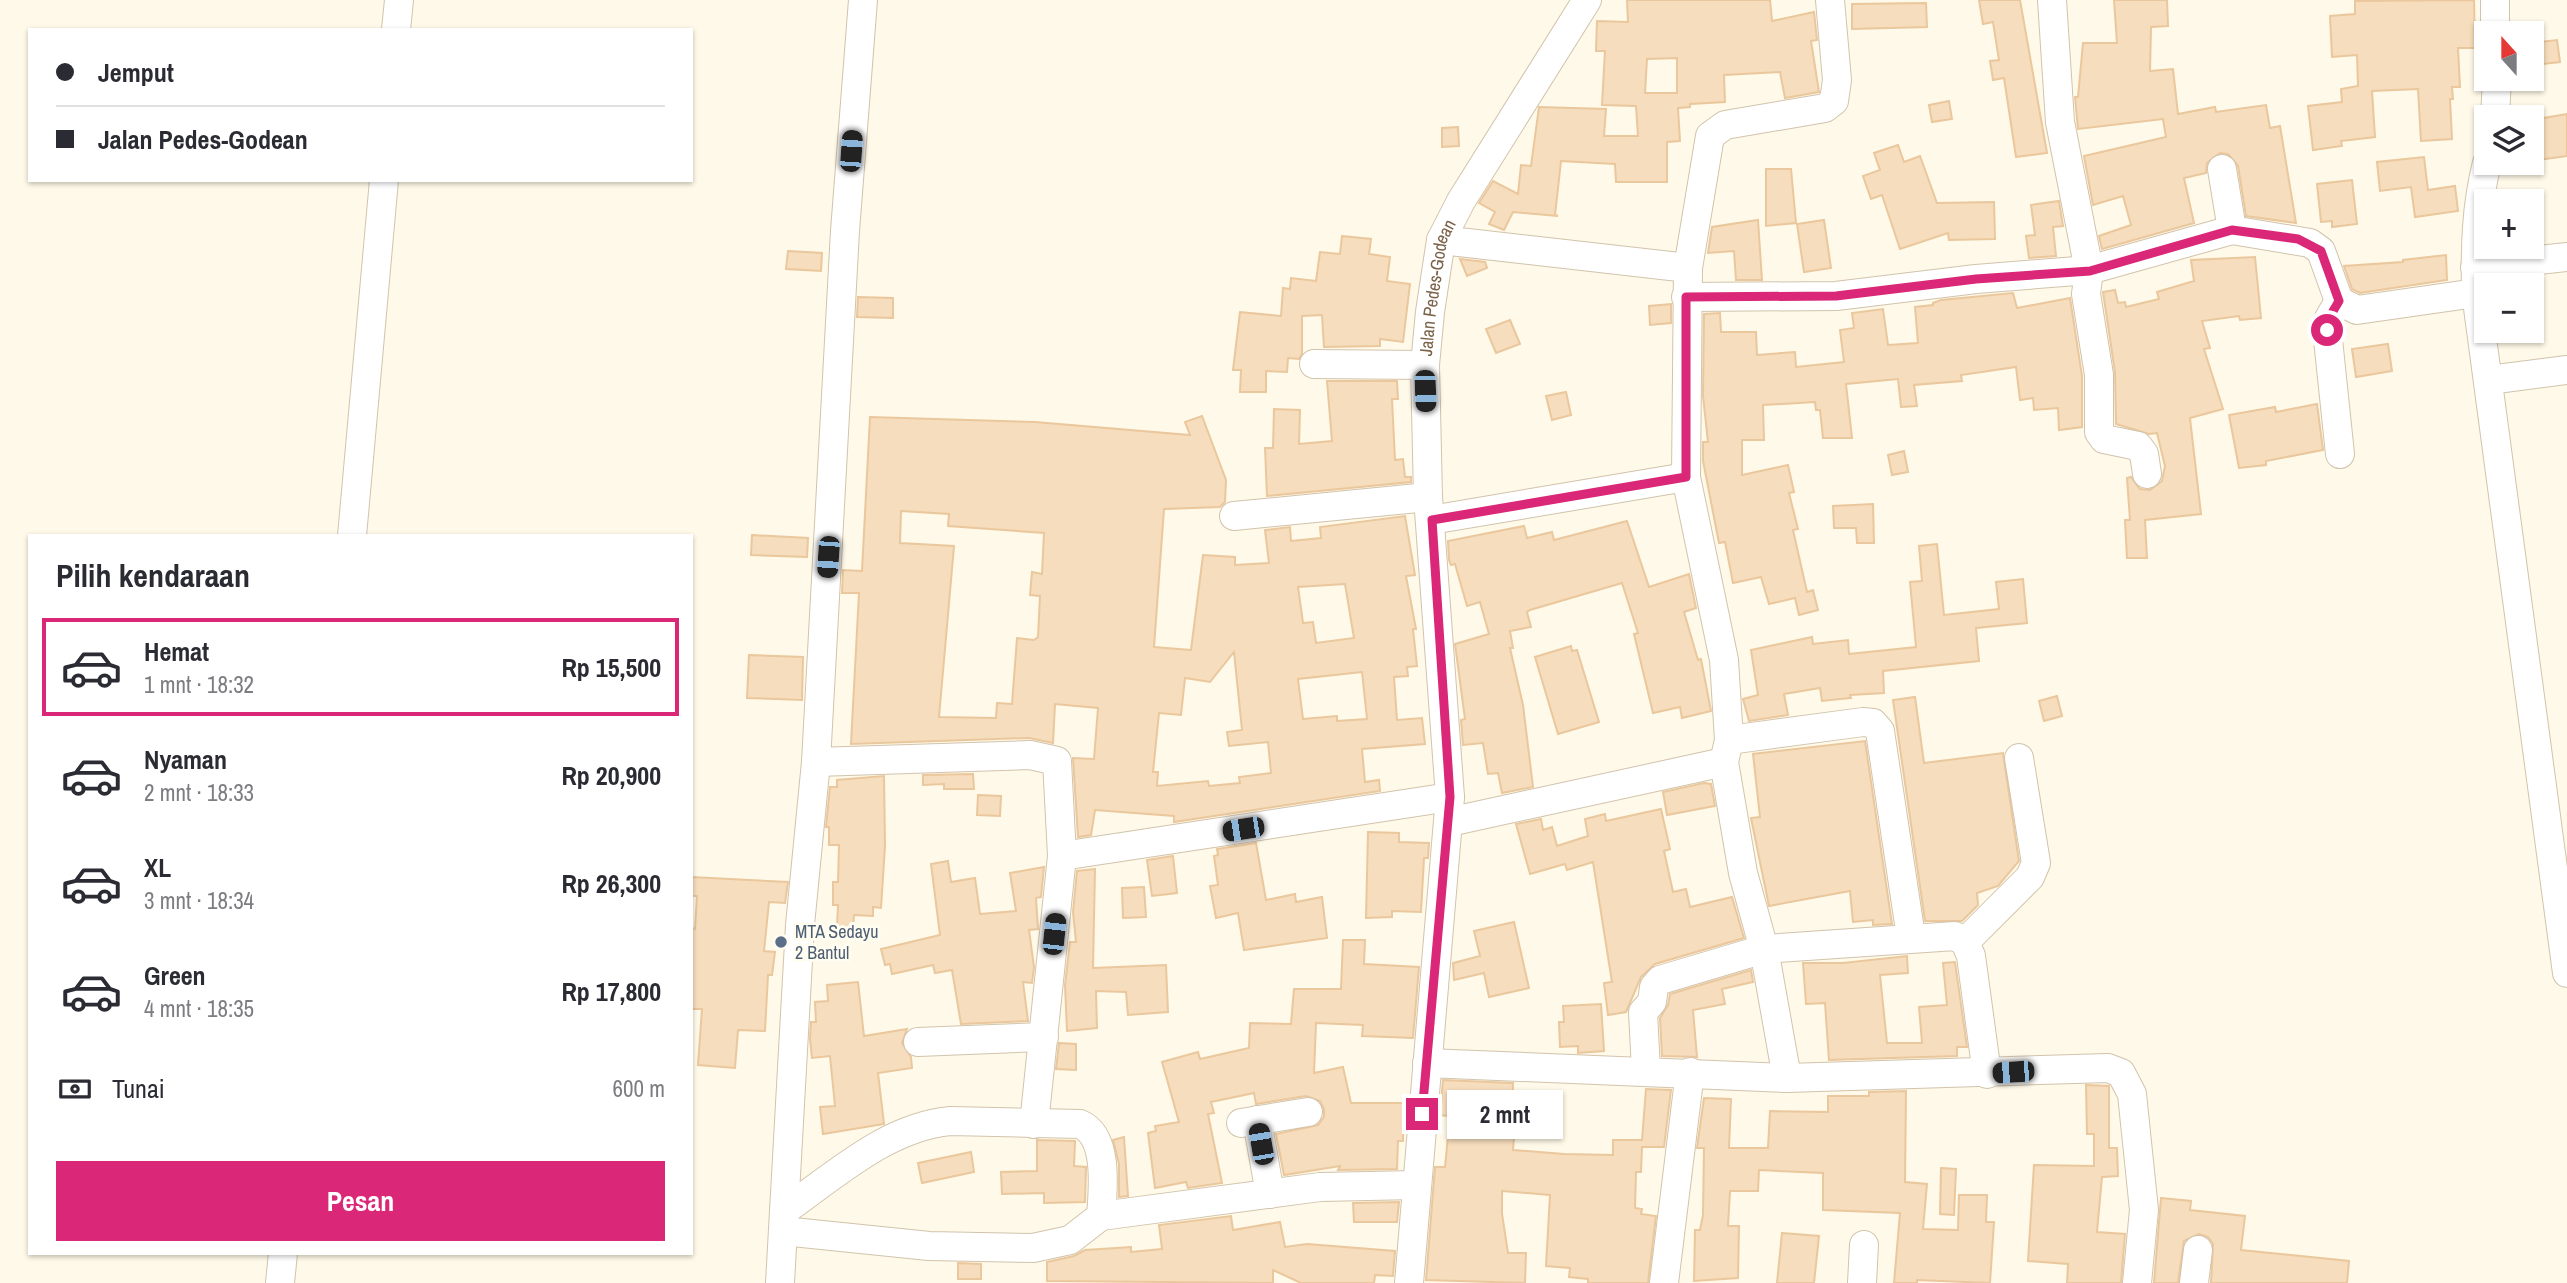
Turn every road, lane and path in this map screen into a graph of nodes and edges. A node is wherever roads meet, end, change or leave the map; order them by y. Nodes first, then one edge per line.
1 (399, 0) edge
2 (863, 0) edge
3 (1587, 0) edge
4 (1830, 0) edge
5 (2052, 0) edge
6 (2494, 0) edge
7 (2495, 21) edge
8 (396, 28) edge
9 (2222, 169) dead end
10 (2484, 175) edge
11 (384, 182) edge
12 (2232, 230) junction
13 (1441, 240) junction
14 (2567, 257) edge
15 (1688, 268) junction
16 (2090, 271) junction
17 (2475, 273) edge
18 (2503, 273) edge
19 (2474, 280) edge
20 (1686, 297) junction
21 (2339, 301) junction
22 (2484, 343) edge
23 (1314, 364) dead end
24 (1425, 365) junction
25 (2567, 370) edge
26 (2489, 380) junction
27 (2340, 454) dead end
28 (2147, 474) dead end
29 (1686, 477) junction
30 (1430, 509) junction
31 (1243, 514) dead end
32 (352, 534) edge
33 (1727, 751) junction
34 (2019, 758) dead end
35 (816, 762) junction
36 (1449, 810) junction
37 (1062, 856) junction
38 (1911, 937) junction
39 (1965, 942) junction
40 (1764, 949) junction
41 (2567, 973) edge
42 (1044, 1037) junction
43 (918, 1042) dead end
44 (1427, 1063) junction
45 (1646, 1071) junction
46 (1690, 1072) junction
47 (1987, 1074) junction
48 (1787, 1078) junction
49 (1308, 1112) dead end
50 (1034, 1124) junction
51 (1416, 1185) junction
52 (1270, 1194) junction
53 (784, 1215) junction
54 (1101, 1216) junction
55 (1864, 1245) dead end
56 (2199, 1250) dead end
57 (283, 1255) edge
58 (280, 1283) edge
59 (780, 1283) edge
60 (1409, 1283) edge
61 (1664, 1283) edge
62 (1862, 1283) edge
63 (2137, 1283) edge
64 (2194, 1283) edge

1 - 8 street
2 - 35 street
3 - 13 street, Jalan Pedes-Godean
4 - 15 street
5 - 16 street
6 - 7 street
9 - 12 street
10 - 17 street
11 - 32 street
12 - 16 street
12 - 21 street
13 - 15 street
13 - 24 street, Jalan Pedes-Godean
14 - 18 street
15 - 20 street
16 - 20 street
16 - 28 street
19 - 21 street
20 - 29 street
21 - 27 street
22 - 26 street
23 - 24 street
24 - 30 street, Jalan Pedes-Godean
25 - 26 street
26 - 41 street
29 - 30 street
29 - 33 street
30 - 31 street
30 - 36 street, Jalan Pedes-Godean
33 - 36 street
33 - 38 street
33 - 40 street
34 - 39 street
35 - 37 street
35 - 53 street
36 - 37 street
36 - 44 street, Jalan Pedes-Godean
37 - 42 street
38 - 39 street
38 - 40 street
39 - 47 street
40 - 45 street
40 - 48 street
42 - 43 street
42 - 50 street
44 - 45 street
44 - 51 street, Jalan Pedes-Godean
45 - 46 street
46 - 48 street
46 - 61 street
47 - 48 street
47 - 63 street
49 - 52 street
50 - 53 street
50 - 54 street
51 - 52 street
51 - 60 street, Jalan Pedes-Godean
52 - 54 street
53 - 54 street
53 - 59 street
55 - 62 street
56 - 64 street
57 - 58 street

